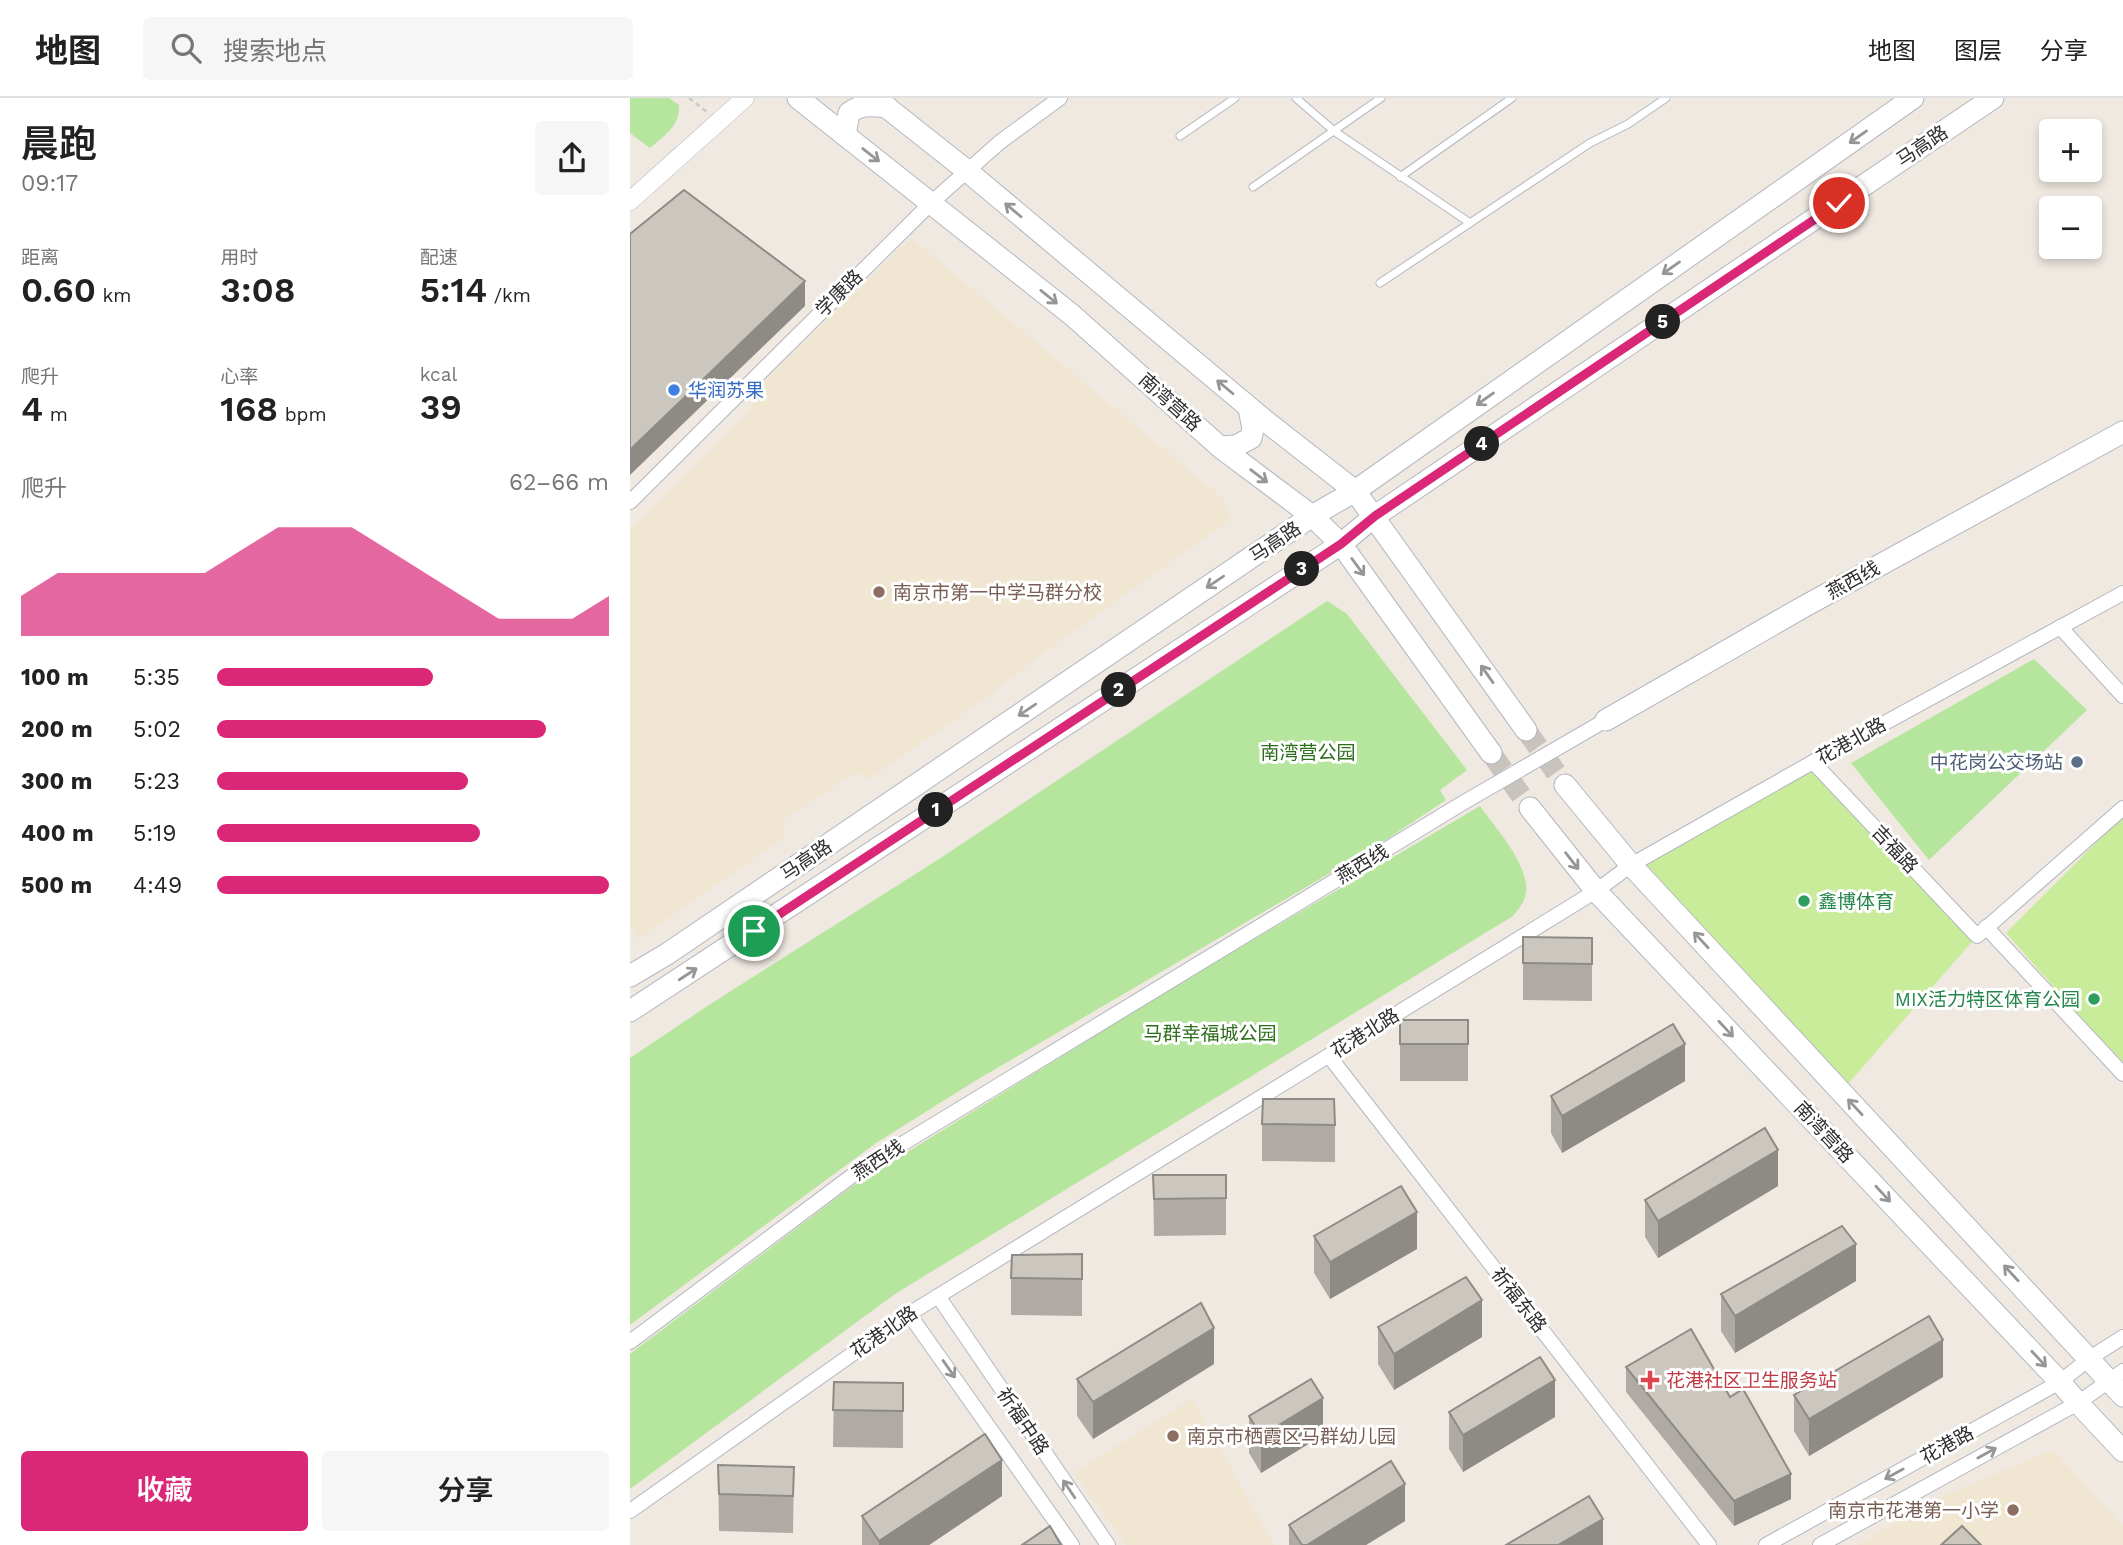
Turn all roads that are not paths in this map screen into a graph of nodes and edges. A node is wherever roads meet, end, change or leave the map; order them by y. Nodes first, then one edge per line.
1 (745, 98) edge
2 (798, 98) edge
3 (1060, 98) edge
4 (1235, 98) edge
5 (1296, 98) edge
6 (1381, 98) edge
7 (1513, 98) edge
8 (1666, 98) edge
9 (1913, 98) edge
10 (1993, 98) edge
11 (881, 102) edge
12 (1334, 131) junction
13 (845, 135) junction
14 (1180, 136) dead end
15 (966, 170) junction
16 (1400, 177) junction
17 (1253, 187) dead end
18 (630, 201) edge
19 (932, 202) junction
20 (1470, 223) junction
21 (1380, 283) dead end
22 (1249, 408) junction
23 (2123, 432) edge
24 (1220, 447) junction
25 (1355, 491) junction
26 (630, 502) edge
27 (1312, 516) junction
28 (1375, 516) junction
29 (1341, 544) junction
30 (2123, 593) edge
31 (2060, 627) junction
32 (2123, 696) edge
33 (1606, 720) joint
34 (1526, 730) tunnel mouth
35 (1491, 753) tunnel mouth
36 (1813, 762) junction
37 (1565, 785) tunnel mouth
38 (1530, 808) tunnel mouth
39 (2123, 808) edge
40 (1631, 865) junction
41 (1596, 891) junction
42 (1981, 932) junction
43 (630, 976) edge
44 (630, 1011) edge
45 (1328, 1056) junction
46 (2123, 1074) edge
47 (938, 1296) junction
48 (909, 1314) junction
49 (2123, 1337) edge
50 (630, 1342) edge
51 (2090, 1358) junction
52 (2060, 1382) junction
53 (2118, 1383) edge
54 (2078, 1404) junction
55 (2123, 1451) edge
56 (630, 1511) edge
57 (1072, 1545) edge
58 (1108, 1545) edge
59 (1709, 1545) edge
60 (1766, 1545) edge
61 (1820, 1545) edge

1 - 18 street
2 - 13 main road, 南湾营路
3 - 15 street, 学康路
4 - 14 lane
5 - 12 lane
6 - 12 lane
7 - 16 lane
8 - 20 lane
9 -> 25 main road, 马高路
10 - 28 main road, 马高路
11 - 13 main road
11 - 15 main road
12 - 16 lane
12 - 17 lane
13 -> 19 main road, 南湾营路
15 - 19 street, 学康路
22 -> 15 main road
16 - 20 lane
19 -> 24 main road, 南湾营路
19 - 26 street, 学康路
20 - 21 lane
22 - 24 main road
22 - 25 main road
23 - 33 main road, 燕西线
24 -> 27 main road, 南湾营路
25 - 27 main road, 马高路
25 - 28 main road
27 - 29 main road, 南湾营路
27 -> 43 main road, 马高路
28 - 29 main road, 马高路
34 -> 28 main road
29 -> 35 main road, 南湾营路
44 -> 29 main road, 马高路
30 - 31 street, 花港北路
31 - 32 street
31 - 36 street, 花港北路
33 - 50 street, 燕西线
36 - 40 street, 花港北路
36 - 42 street, 吉福路
37 - 40 main road
38 -> 41 main road, 南湾营路
39 - 42 street
40 - 41 street, 花港北路
51 -> 40 main road
41 - 45 street, 花港北路
41 -> 52 main road, 南湾营路
42 - 46 street, 吉福路
45 - 47 street, 花港北路
45 - 59 street, 祈福东路
47 - 48 street, 花港北路
58 -> 47 street, 祈福中路
48 - 56 street, 花港北路
48 -> 57 street, 祈福中路
49 - 51 street, 花港路
51 - 52 street, 花港路
51 - 53 main road
52 - 54 main road, 南湾营路
52 -> 60 street, 花港路
53 - 54 street, 花港路
54 - 55 main road, 南湾营路
61 -> 54 street, 花港路

